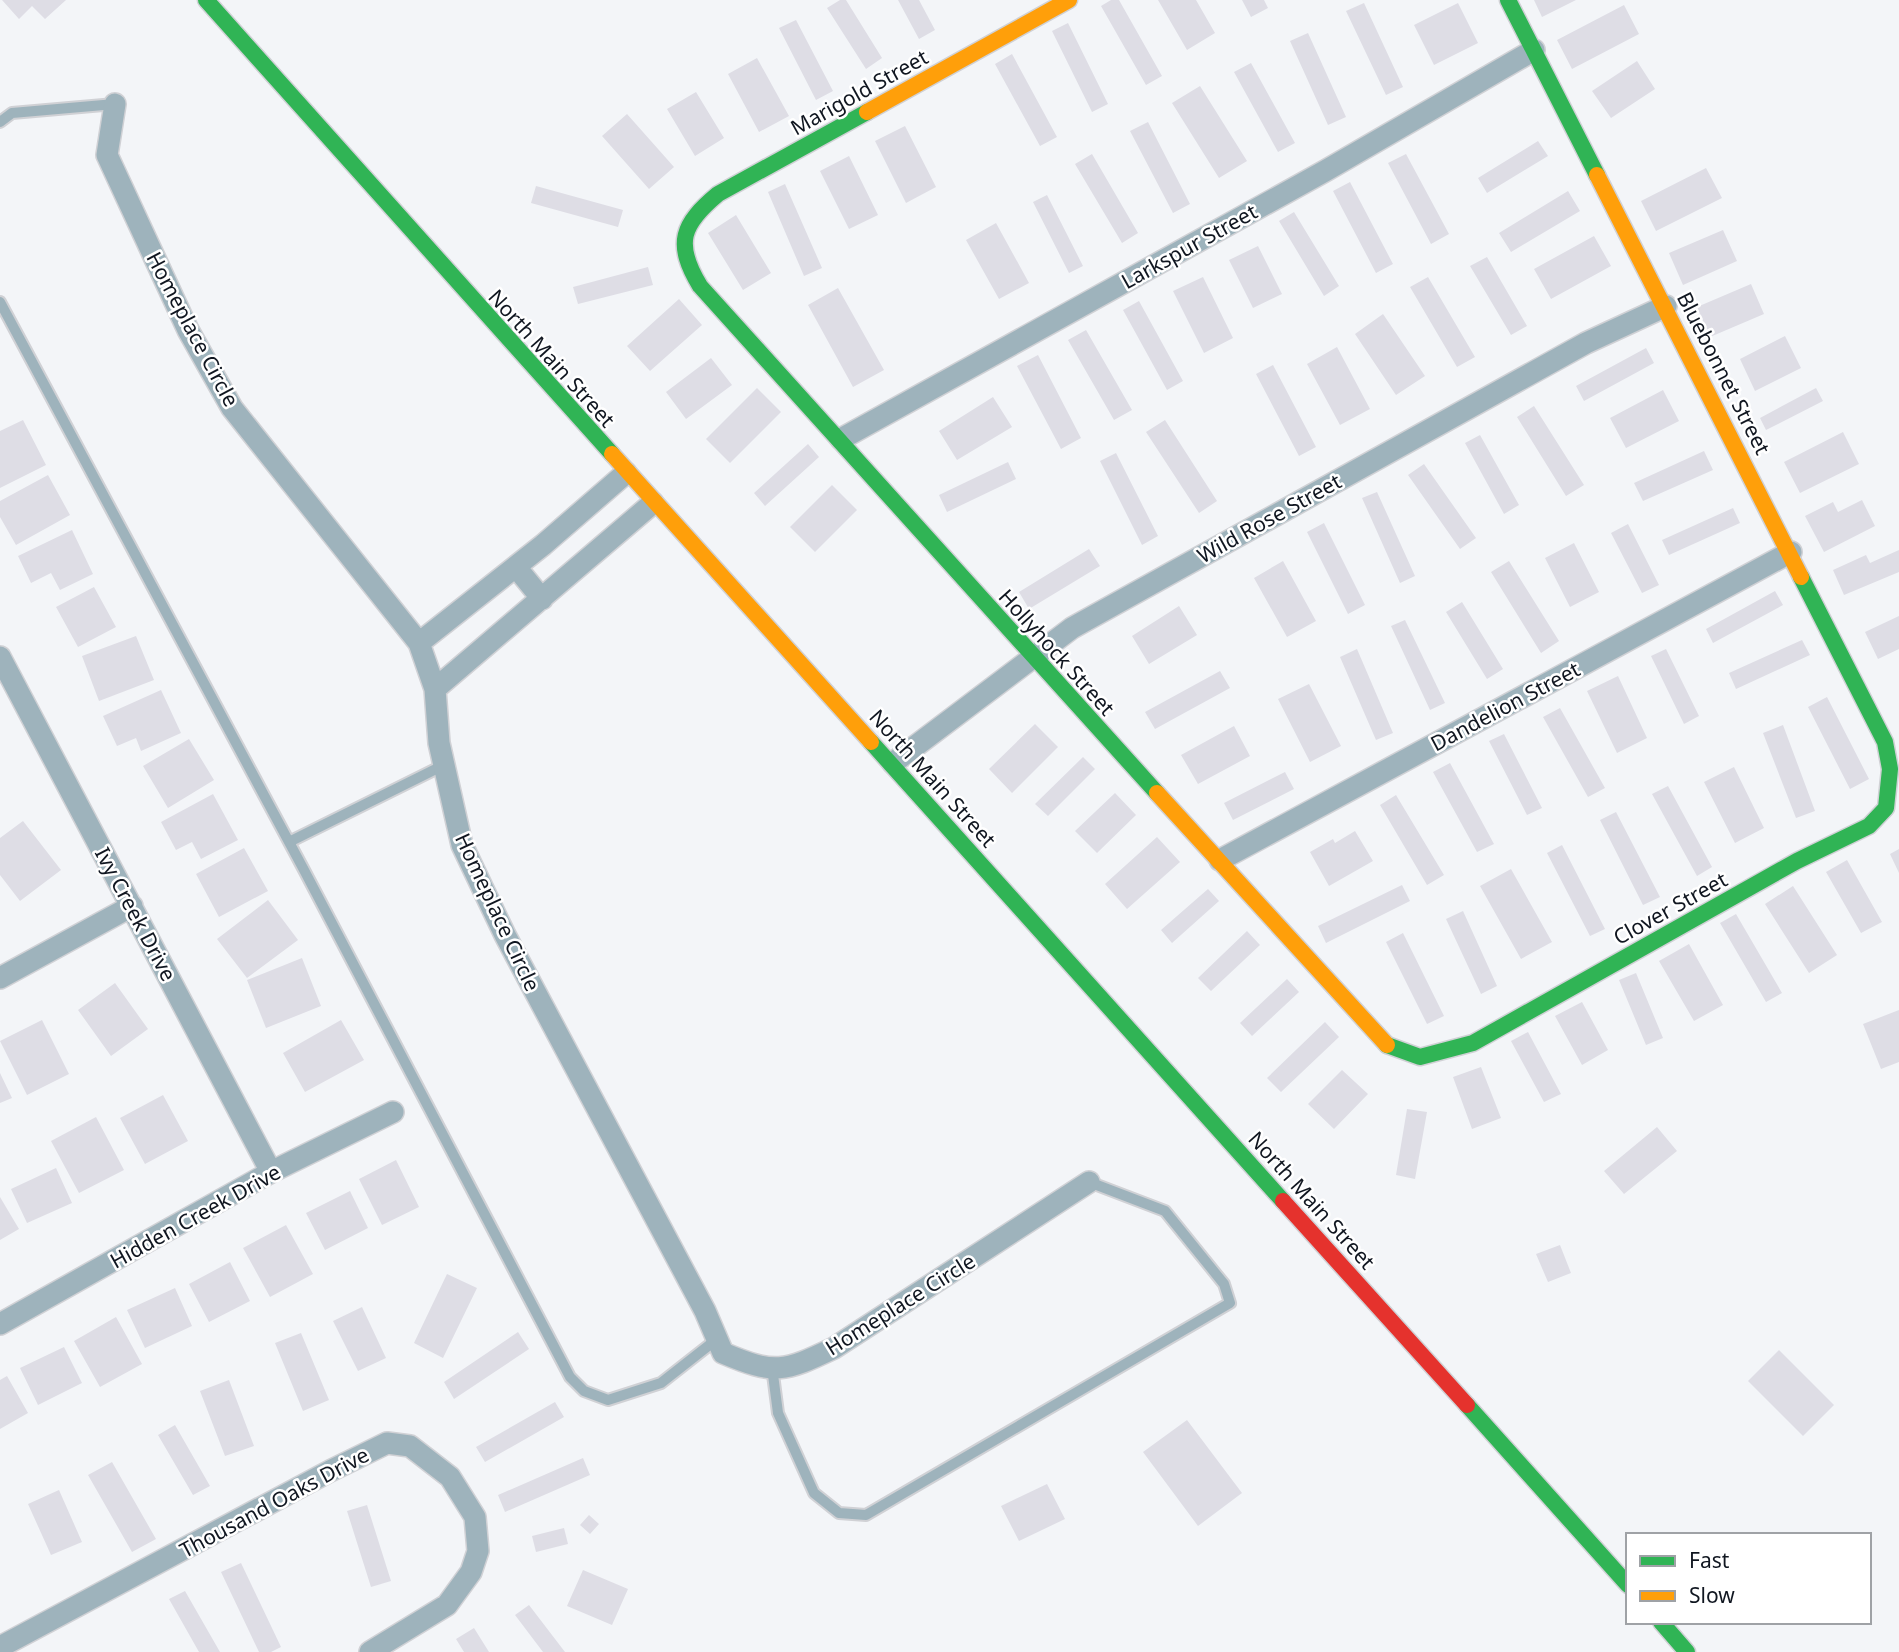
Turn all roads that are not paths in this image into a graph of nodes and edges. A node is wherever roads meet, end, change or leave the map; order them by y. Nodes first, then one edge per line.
1 (206, 0) edge
2 (1069, 0) edge
3 (1508, 0) edge
4 (1534, 50) junction
5 (115, 104) joint
6 (0, 122) edge
7 (686, 237) joint
8 (0, 302) edge
9 (1666, 306) junction
10 (841, 439) junction
11 (626, 473) junction
12 (653, 503) junction
13 (1791, 552) junction
14 (516, 566) junction
15 (542, 599) junction
16 (419, 643) junction
17 (0, 657) edge
18 (1033, 658) junction
19 (435, 689) junction
20 (893, 763) junction
21 (444, 765) junction
22 (1889, 769) joint
23 (289, 842) junction
24 (1220, 859) junction
25 (132, 906) junction
26 (0, 978) edge
27 (1435, 1055) joint
28 (393, 1112) dead end
29 (271, 1172) junction
30 (1090, 1182) joint
31 (0, 1324) edge
32 (717, 1339) junction
33 (772, 1367) junction
34 (1626, 1583) edge
35 (1663, 1624) edge
36 (0, 1647) edge
37 (370, 1652) edge
38 (1687, 1652) edge

1 - 11 street, North Main Street
2 - 7 street, Marigold Street
3 - 4 street, Bluebonnet Street
4 - 9 street, Bluebonnet Street
4 - 10 street, Larkspur Street
5 - 6 lane
5 - 16 street, Homeplace Circle
7 - 10 street, Hollyhock Street
8 - 23 lane
9 - 13 street, Bluebonnet Street
9 - 18 street, Wild Rose Street
10 - 18 street, Hollyhock Street
11 - 12 street, North Main Street
11 - 14 street
12 - 15 street
12 - 20 street, North Main Street
13 - 22 street, Bluebonnet Street
13 - 24 street, Dandelion Street
14 - 15 street
14 - 16 street
15 - 19 street
16 - 19 street, Homeplace Circle
17 - 25 street, Ivy Creek Drive
18 - 20 street, Wild Rose Street
18 - 24 street, Hollyhock Street
19 - 21 street, Homeplace Circle
20 - 34 street, North Main Street
21 - 23 lane
21 - 32 street, Homeplace Circle
22 - 27 street, Clover Street
23 - 32 lane
24 - 27 street, Hollyhock Street
25 - 26 street
25 - 29 street, Ivy Creek Drive
28 - 29 street, Hidden Creek Drive
29 - 31 street, Hidden Creek Drive
30 - 33 street, Homeplace Circle
30 - 33 lane
32 - 33 street, Homeplace Circle
35 - 38 street
36 - 37 street, Thousand Oaks Drive

